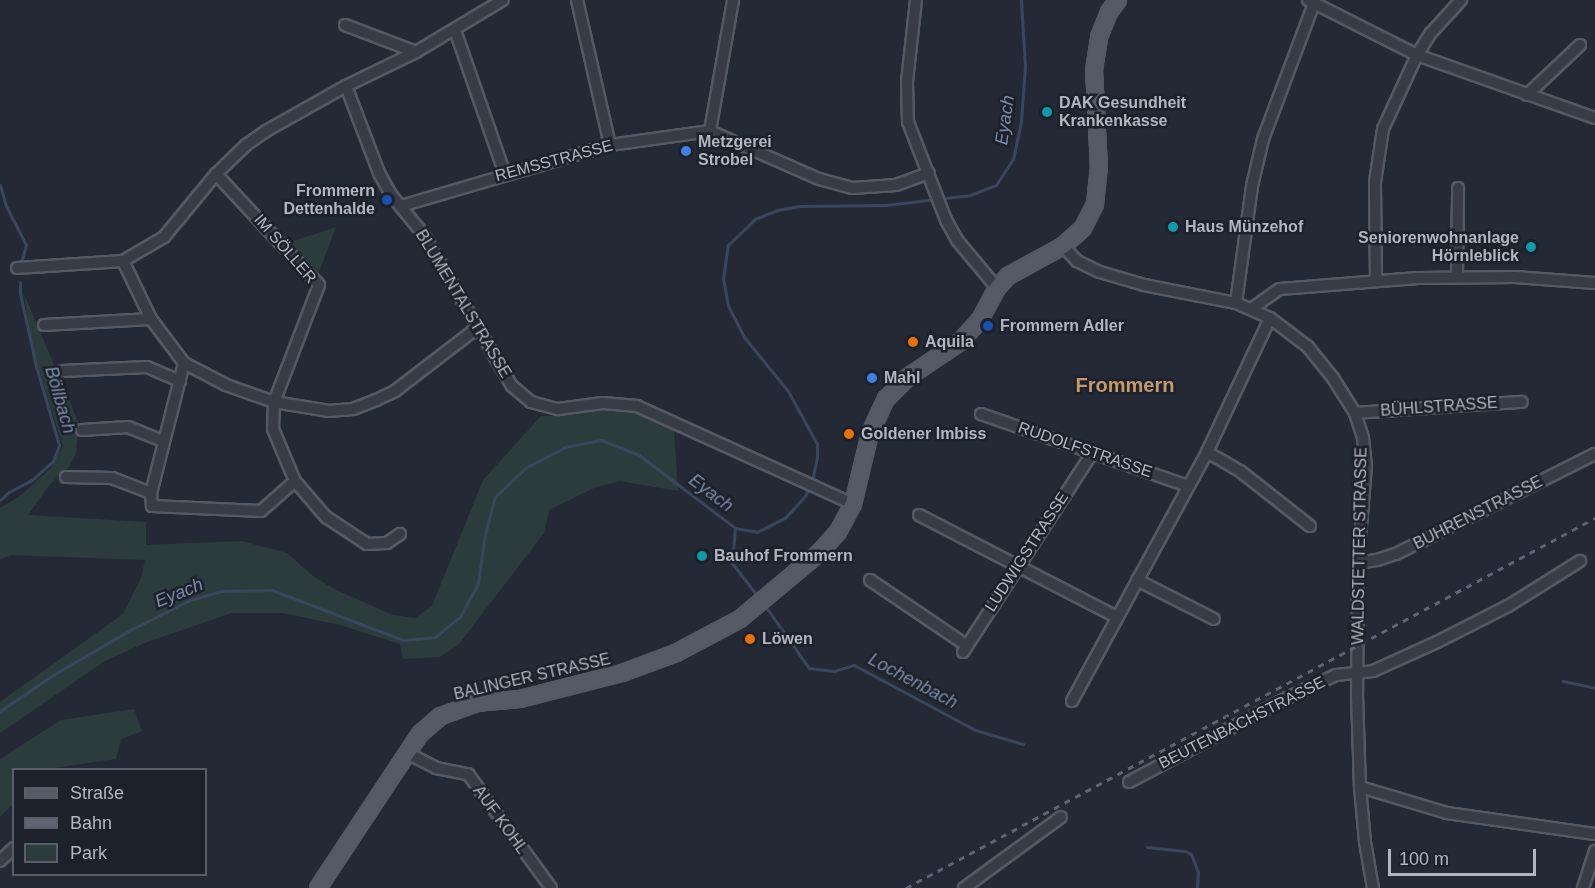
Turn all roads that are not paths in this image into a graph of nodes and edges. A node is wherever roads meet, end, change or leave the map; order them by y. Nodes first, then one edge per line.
1 (503, 0) edge
2 (578, 0) edge
3 (732, 0) edge
4 (916, 0) edge
5 (1118, 0) edge
6 (1461, 0) edge
7 (1311, 2) edge
8 (345, 25) dead end
9 (455, 30) junction
10 (1580, 45) dead end
11 (416, 52) junction
12 (1417, 55) junction
13 (346, 86) junction
14 (1527, 95) junction
15 (1595, 118) edge
16 (710, 131) junction
17 (610, 145) junction
18 (216, 174) junction
19 (505, 174) junction
20 (930, 177) junction
21 (1458, 188) dead end
22 (401, 206) junction
23 (1063, 246) junction
24 (123, 261) junction
25 (16, 268) dead end
26 (1457, 276) junction
27 (1376, 281) junction
28 (1595, 283) edge
29 (997, 288) junction
30 (1236, 303) junction
31 (1251, 309) junction
32 (1270, 318) junction
33 (151, 320) junction
34 (44, 325) dead end
35 (477, 328) junction
36 (184, 363) junction
37 (62, 370) dead end
38 (180, 381) junction
39 (274, 402) junction
40 (1522, 402) dead end
41 (1355, 412) junction
42 (981, 414) dead end
43 (82, 430) dead end
44 (163, 441) junction
45 (1093, 452) junction
46 (1207, 452) junction
47 (1595, 454) edge
48 (66, 477) dead end
49 (295, 481) junction
50 (1188, 486) junction
51 (152, 493) junction
52 (848, 502) junction
53 (919, 515) dead end
54 (1310, 526) dead end
55 (400, 534) dead end
56 (1580, 561) dead end
57 (1358, 563) junction
58 (1018, 568) junction
59 (870, 580) dead end
60 (1137, 580) junction
61 (1117, 617) junction
62 (1214, 619) dead end
63 (1358, 673) junction
64 (1072, 701) dead end
65 (407, 753) junction
66 (1129, 782) dead end
67 (1360, 788) junction
68 (1061, 818) dead end
69 (1595, 834) edge
70 (12, 850) edge
71 (1595, 851) edge
72 (0, 861) edge
73 (318, 888) edge
74 (551, 888) edge
75 (964, 888) edge
76 (1373, 888) edge
77 (1583, 888) edge

1 - 9 street
2 - 17 street
3 - 16 street
4 - 20 street
5 - 23 main road, BALINGER STRASSE
6 - 12 street
7 - 12 street
7 - 30 street
8 - 11 street
9 - 11 street
9 - 19 street
10 - 14 street
11 - 13 street
12 - 14 street
12 - 27 street
13 - 18 street
13 - 22 street, BLUMENTALSTRASSE
14 - 15 street
16 - 17 street, REMSSTRASSE
16 - 20 street
17 - 19 street, REMSSTRASSE
18 - 24 street
18 - 39 street, IM SÖLLER
19 - 22 street, REMSSTRASSE
20 - 29 street
21 - 26 street
22 - 35 street, BLUMENTALSTRASSE
23 - 29 main road, BALINGER STRASSE
23 - 30 street, WALDSTETTER STRASSE
24 - 25 street
24 - 33 street
26 - 27 street
26 - 28 street
27 - 31 street
29 - 52 main road, BALINGER STRASSE
30 - 31 street, WALDSTETTER STRASSE
31 - 32 street, WALDSTETTER STRASSE
32 - 41 street, WALDSTETTER STRASSE
32 - 46 street
33 - 34 street
33 - 36 street
35 - 39 street
35 - 52 street, BLUMENTALSTRASSE
36 - 38 street
36 - 39 street
37 - 38 street
38 - 44 street
39 - 49 street
40 - 41 street, BÜHLSTRASSE
41 - 57 street, WALDSTETTER STRASSE
42 - 45 street, RUDOLFSTRASSE
43 - 44 street
44 - 51 street
45 - 50 street, RUDOLFSTRASSE
45 - 58 street, LUDWIGSTRASSE
46 - 50 street
46 - 54 street
47 - 57 street, BUHRENSTRASSE
48 - 51 street
49 - 51 street
49 - 55 street
50 - 60 street
52 - 65 main road, BALINGER STRASSE
53 - 58 street
56 - 63 street, BEUTENBACHSTRASSE
57 - 63 street, WALDSTETTER STRASSE
58 - 59 street, LUDWIGSTRASSE
58 - 61 street
60 - 61 street
60 - 62 street
61 - 64 street
63 - 66 street, BEUTENBACHSTRASSE
63 - 67 street, WALDSTETTER STRASSE
65 - 73 main road, BALINGER STRASSE
65 - 74 street, AUF KOHL
67 - 69 street
67 - 76 street, WALDSTETTER STRASSE
68 - 75 street
70 - 72 street
71 - 77 street

